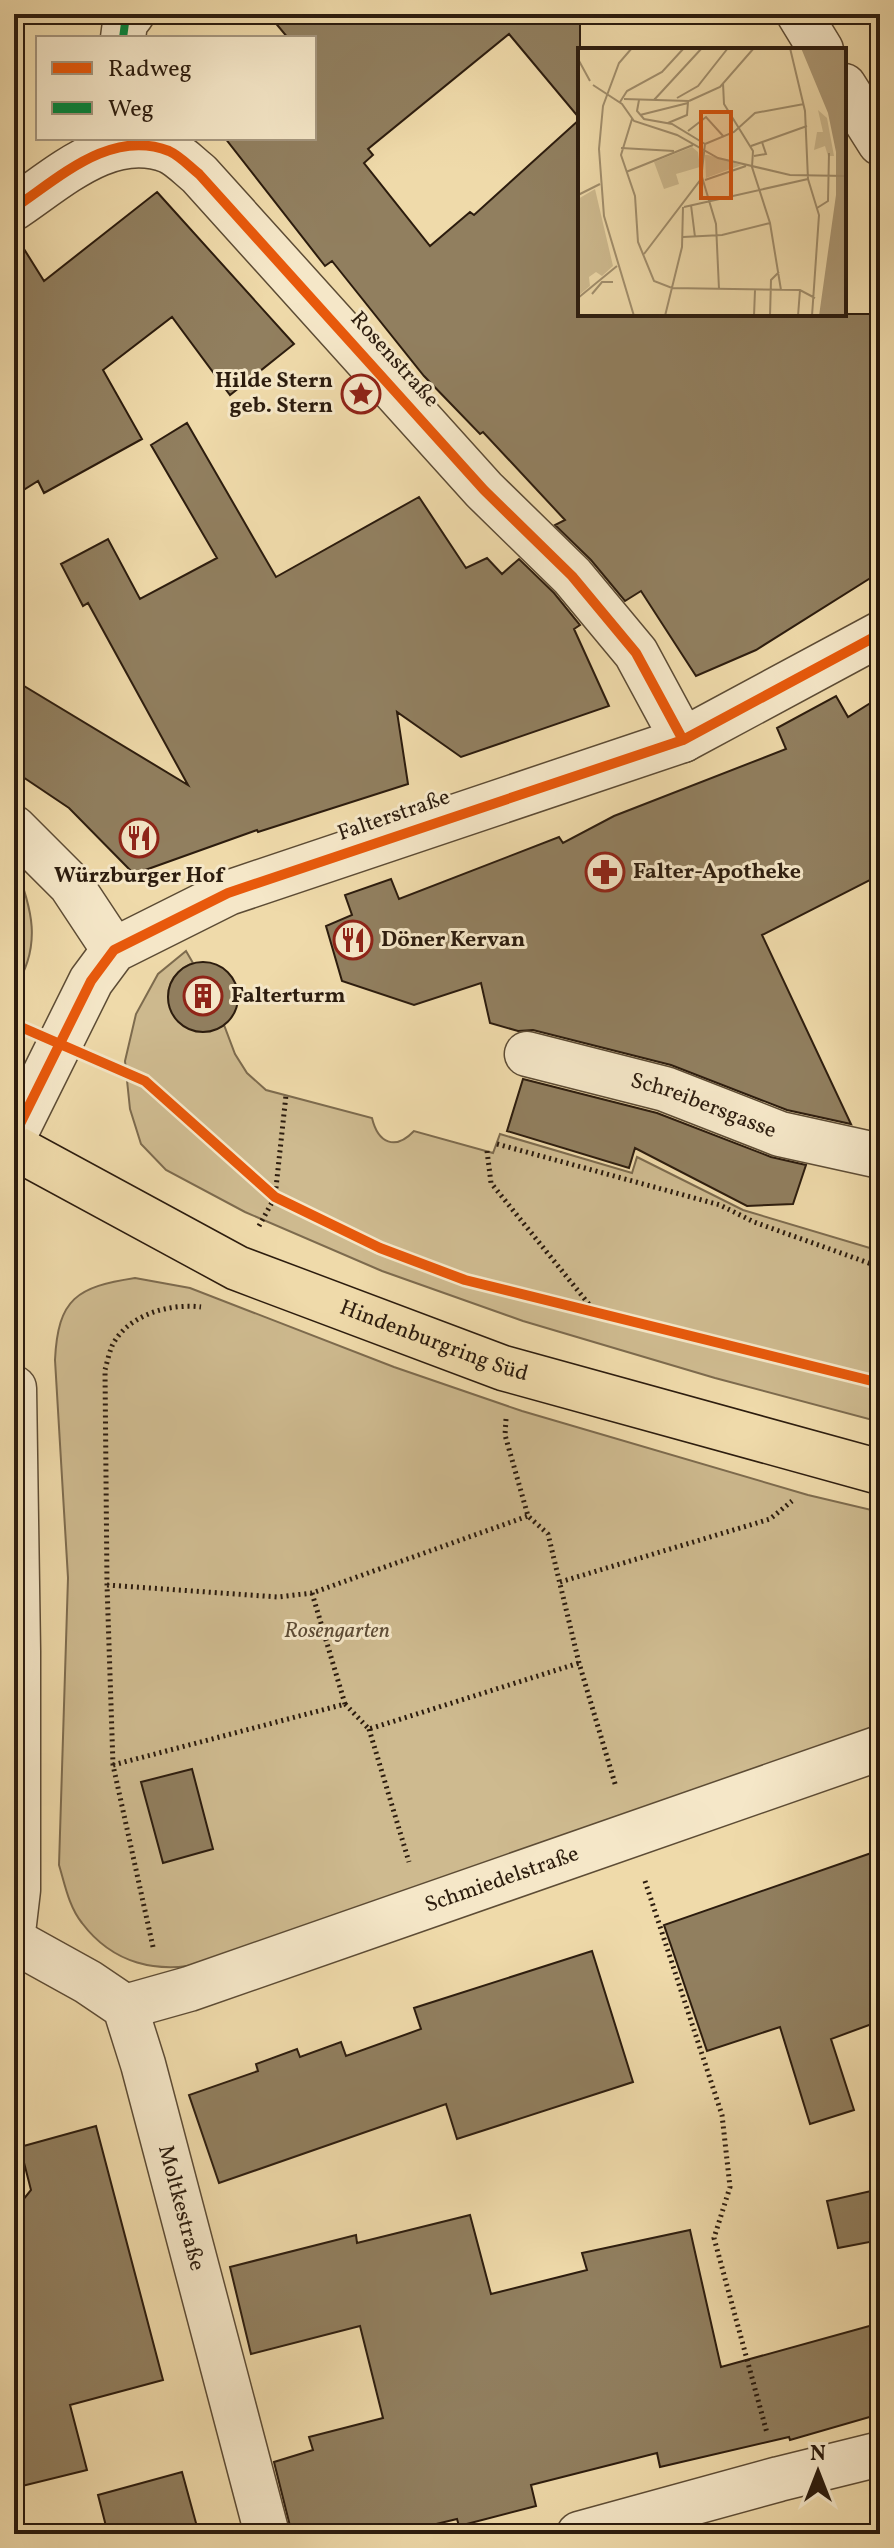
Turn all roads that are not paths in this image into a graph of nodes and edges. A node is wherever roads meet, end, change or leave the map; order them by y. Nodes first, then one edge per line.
1 (132, 14) edge
2 (799, 14) edge
3 (123, 36) edge
4 (820, 48) edge
5 (846, 89) edge
6 (146, 141) edge
7 (880, 143) edge
8 (14, 208) edge
9 (880, 634) edge
10 (683, 740) junction
11 (14, 828) edge
12 (114, 950) junction
13 (527, 1054) dead end
14 (14, 1136) edge
15 (14, 1147) edge
16 (880, 1156) edge
17 (14, 1388) edge
18 (880, 1472) edge
19 (880, 1748) edge
20 (14, 1924) edge
21 (14, 1941) edge
22 (125, 2007) junction
23 (880, 2454) edge
24 (267, 2534) edge
25 (579, 2534) edge

1 - 3 street
2 - 4 street
5 - 7 street
6 - 8 street, Rosenstraße
6 - 10 street, Rosenstraße
9 - 10 street, Falterstraße
10 - 12 street, Falterstraße
11 - 12 street
12 - 14 street, Falterstraße
13 - 16 street, Schreibersgasse
15 - 18 main road, Hindenburgring Süd
17 - 20 street
19 - 22 street, Schmiedelstraße
21 - 22 street
22 - 24 street, Moltkestraße
23 - 25 street

